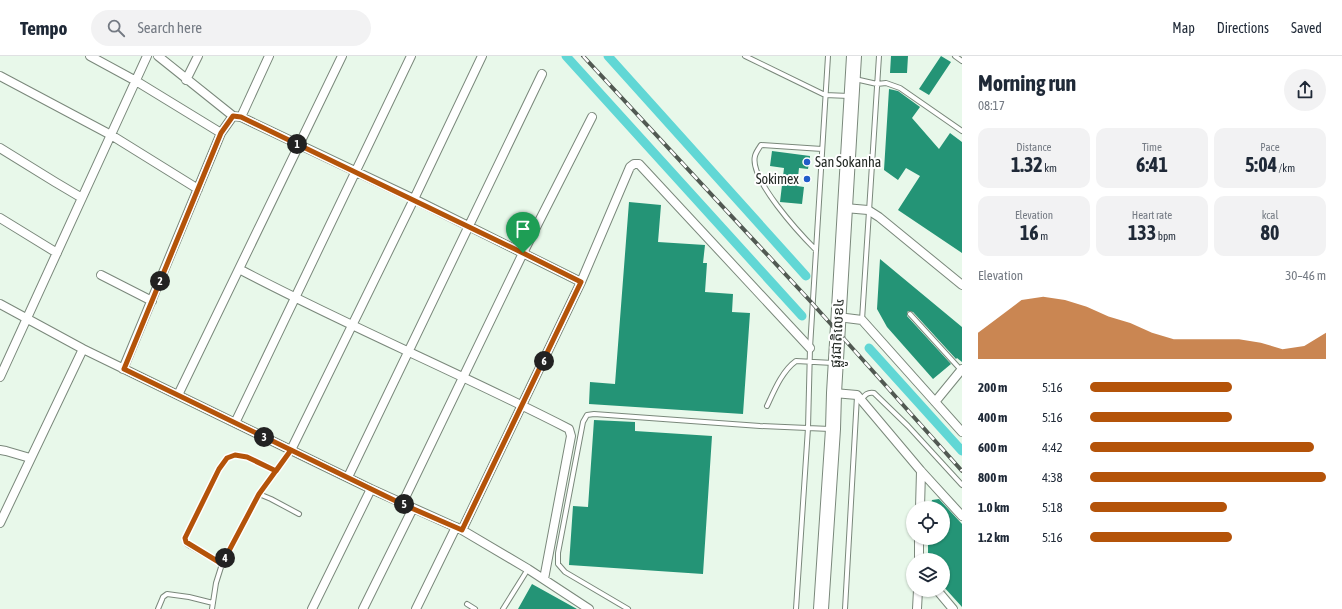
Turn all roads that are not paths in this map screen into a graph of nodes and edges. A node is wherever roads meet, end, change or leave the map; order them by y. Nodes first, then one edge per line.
1 (90, 56) edge
2 (147, 56) edge
3 (158, 56) edge
4 (198, 56) edge
5 (269, 56) edge
6 (342, 56) edge
7 (411, 56) edge
8 (482, 56) edge
9 (745, 56) edge
10 (828, 56) edge
11 (854, 56) edge
12 (879, 56) edge
13 (955, 56) edge
14 (962, 61) edge
15 (542, 74) dead end
16 (0, 76) edge
17 (852, 79) junction
18 (186, 80) junction
19 (136, 81) junction
20 (877, 84) junction
21 (826, 95) junction
22 (852, 96) junction
23 (237, 116) junction
24 (592, 117) dead end
25 (962, 131) edge
26 (221, 133) junction
27 (111, 136) junction
28 (299, 146) junction
29 (0, 148) edge
30 (822, 149) junction
31 (355, 172) junction
32 (198, 189) junction
33 (82, 198) junction
34 (414, 199) junction
35 (845, 208) junction
36 (868, 210) junction
37 (0, 218) edge
38 (468, 226) junction
39 (816, 250) junction
40 (57, 253) junction
41 (523, 253) junction
42 (239, 269) junction
43 (101, 275) dead end
44 (581, 282) junction
45 (962, 285) edge
46 (294, 298) junction
47 (152, 301) junction
48 (0, 304) edge
49 (910, 314) dead end
50 (838, 317) junction
51 (26, 320) junction
52 (862, 320) junction
53 (352, 326) junction
54 (810, 348) junction
55 (83, 349) junction
56 (408, 352) junction
57 (810, 361) junction
58 (836, 363) junction
59 (124, 369) junction
60 (961, 369) edge
61 (463, 377) junction
62 (0, 378) edge
63 (834, 393) junction
64 (178, 395) junction
65 (859, 398) junction
66 (935, 402) junction
67 (522, 406) junction
68 (767, 406) dead end
69 (235, 423) junction
70 (808, 428) junction
71 (833, 429) junction
72 (962, 432) edge
73 (0, 450) edge
74 (291, 450) junction
75 (30, 458) junction
76 (276, 471) junction
77 (921, 471) junction
78 (348, 477) junction
79 (962, 485) edge
80 (371, 489) junction
81 (259, 494) junction
82 (920, 501) edge
83 (402, 504) junction
84 (413, 508) junction
85 (299, 514) dead end
86 (962, 516) edge
87 (0, 523) edge
88 (459, 529) junction
89 (222, 564) junction
90 (528, 569) junction
91 (544, 579) junction
92 (918, 597) edge
93 (943, 597) edge
94 (213, 603) junction
95 (467, 604) dead end
96 (158, 609) edge
97 (212, 609) edge
98 (312, 609) edge
99 (363, 609) edge
100 (416, 609) edge
101 (475, 609) edge
102 (503, 609) edge
103 (589, 609) edge
104 (628, 609) edge
105 (796, 609) edge
106 (821, 609) edge
107 (845, 609) edge
108 (917, 609) edge
109 (954, 609) edge

1 - 19 street
2 - 19 street
3 - 18 street
4 - 18 street
5 - 23 street
6 - 28 street
7 - 31 street
8 - 34 street
9 - 21 lane
10 - 21 lane
11 - 17 highway, ផ្លូវជាតិលេខ៤
12 - 20 lane
13 - 14 lane
15 - 38 street
16 - 27 street
17 - 20 lane
17 - 22 highway, ផ្លូវជាតិលេខ៤
18 - 23 street
19 - 26 street
19 - 27 street
20 - 25 lane
20 - 36 lane
21 - 22 lane
21 - 30 lane
22 - 35 highway, ផ្លូវជាតិលេខ៤
23 - 26 street
23 - 28 street
24 - 41 street
26 - 32 street
27 - 32 street
27 - 33 street
28 - 31 street
28 - 42 street
29 - 33 street
30 - 39 lane
30 - 39 lane
31 - 34 street
31 - 46 street
32 - 47 street
33 - 40 street
34 - 38 street
34 - 53 street
35 - 36 street
35 - 50 highway, ផ្លូវជាតិលេខ៤
36 - 45 street
36 - 52 lane
37 - 40 street
38 - 41 street
38 - 56 street
39 - 54 lane
40 - 51 street
41 - 44 street
41 - 61 street
42 - 46 street
42 - 64 street
43 - 47 street
44 - 54 street
44 - 67 street
46 - 53 street
46 - 69 street
47 - 59 street
48 - 51 street
49 - 60 lane
50 - 52 street
50 - 58 highway, ផ្លូវជាតិលេខ៤
51 - 55 street
51 - 62 street
52 - 66 street
53 - 56 street
53 - 74 street
54 - 57 lane
55 - 59 street
55 - 75 street
56 - 61 street
56 - 78 street
57 - 58 lane
57 - 68 lane
57 - 70 lane
58 - 63 highway, ផ្លូវជាតិលេខ៤
59 - 64 street
60 - 66 street
61 - 67 street
61 - 83 street
63 - 65 street
63 - 71 highway, ផ្លូវជាតិលេខ៤
64 - 69 street
65 - 77 street
65 - 79 lane
65 - 107 lane
66 - 72 street
67 - 88 street
67 - 91 street
69 - 74 street
70 - 71 lane
70 - 104 lane
70 - 105 lane
71 - 106 highway, ផ្លូវជាតិលេខ៤
73 - 75 street
74 - 76 lane
74 - 78 street
75 - 87 street
76 - 81 lane
76 - 89 lane
77 - 82 street
77 - 86 street
78 - 80 street
80 - 83 street
80 - 98 street
81 - 85 lane
81 - 89 lane
83 - 84 street
84 - 88 street
84 - 99 street
88 - 90 street
88 - 100 street
89 - 94 lane
90 - 91 street
90 - 102 lane
91 - 103 street
92 - 108 street
93 - 109 street
94 - 96 lane
94 - 97 lane
95 - 101 lane

